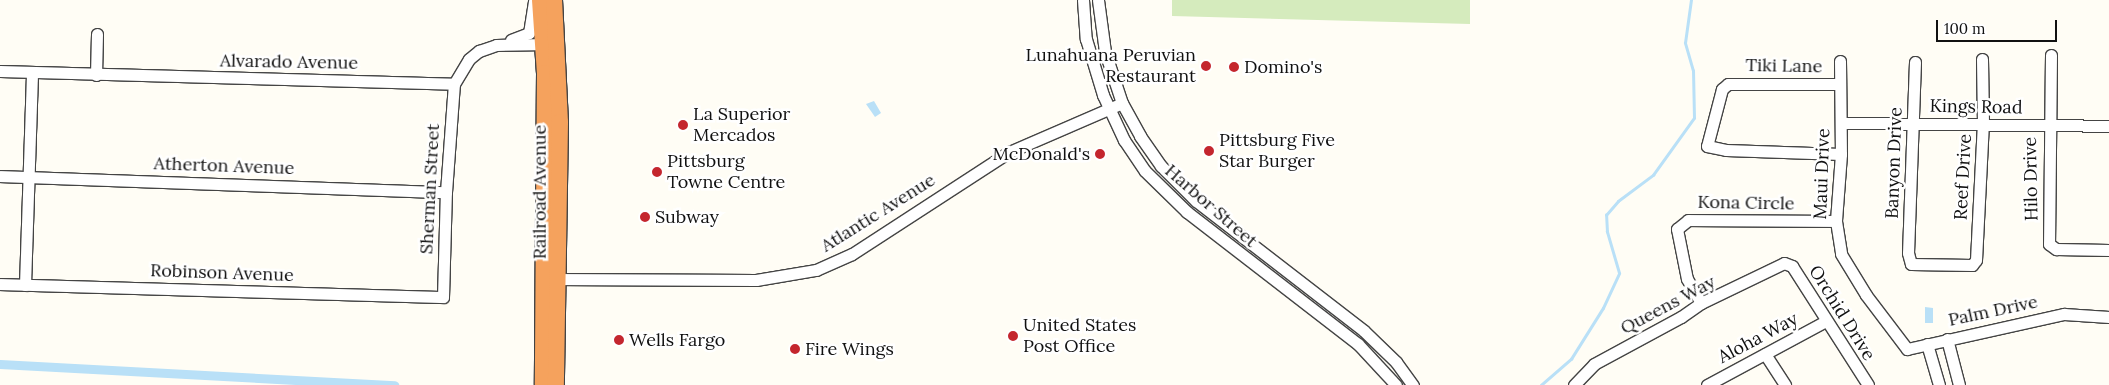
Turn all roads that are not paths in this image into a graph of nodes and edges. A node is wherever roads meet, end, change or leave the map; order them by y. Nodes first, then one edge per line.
1 (534, 0) edge
2 (540, 0) edge
3 (554, 0) edge
4 (1083, 0) edge
5 (1098, 0) edge
6 (97, 34) dead end
7 (551, 44) junction
8 (496, 45) junction
9 (2051, 55) dead end
10 (1982, 59) dead end
11 (1840, 61) dead end
12 (1915, 62) dead end
13 (0, 71) edge
14 (32, 72) junction
15 (96, 75) junction
16 (454, 84) junction
17 (1840, 84) junction
18 (1122, 103) junction
19 (1108, 108) junction
20 (1842, 123) junction
21 (1983, 123) junction
22 (1913, 124) junction
23 (2109, 126) edge
24 (2048, 127) junction
25 (1841, 154) junction
26 (0, 176) edge
27 (30, 176) junction
28 (446, 192) junction
29 (1196, 201) junction
30 (1187, 212) junction
31 (1836, 221) junction
32 (2109, 250) edge
33 (1784, 263) joint
34 (1911, 264) joint
35 (552, 279) junction
36 (0, 284) edge
37 (25, 284) junction
38 (443, 297) joint
39 (1701, 303) junction
40 (2109, 317) edge
41 (1826, 321) junction
42 (1893, 333) joint
43 (1947, 339) junction
44 (1927, 344) junction
45 (1766, 354) junction
46 (549, 381) edge
47 (1396, 385) edge
48 (1413, 385) edge
49 (1574, 385) edge
50 (1707, 385) edge
51 (1785, 385) edge
52 (1868, 385) edge
53 (1939, 385) edge
54 (1959, 385) edge

1 - 8 street
2 - 7 highway, Railroad Avenue
3 - 7 highway, Railroad Avenue
4 - 19 street, Harbor Street
5 - 18 street, Harbor Street
6 - 15 street
7 - 8 street
7 - 35 highway, Railroad Avenue
8 - 16 street
9 - 24 street, Hilo Drive
10 - 21 street, Reef Drive
11 - 17 street, Maui Drive
12 - 22 street, Banyon Drive
13 - 14 street, Alvarado Avenue
14 - 15 street, Alvarado Avenue
14 - 27 street
15 - 16 street, Alvarado Avenue
16 - 28 street, Sherman Street
17 - 20 street, Maui Drive
17 - 25 street, Tiki Lane
18 - 19 street, Atlantic Avenue
18 - 29 street, Harbor Street
19 - 30 street, Harbor Street
19 - 35 street, Atlantic Avenue
20 - 22 street, Kings Road
20 - 25 street, Maui Drive
21 - 22 street, Kings Road
21 - 24 street, Kings Road
21 - 34 street, Reef Drive
22 - 34 street, Banyon Drive
23 - 24 street, Kings Road
24 - 32 street, Hilo Drive
25 - 31 street, Maui Drive
26 - 27 street, Atherton Avenue
27 - 28 street, Atherton Avenue
27 - 37 street
28 - 38 street, Sherman Street
29 - 30 street
29 - 48 street, Harbor Street
30 - 47 street, Harbor Street
31 - 39 street, Kona Circle
31 - 42 street, Maui Drive
33 - 39 street, Queens Way
33 - 41 street, Orchid Drive
35 - 46 highway, Railroad Avenue
36 - 37 street, Robinson Avenue
37 - 38 street, Robinson Avenue
39 - 49 street, Queens Way
40 - 43 street, Palm Drive
41 - 45 street, Aloha Way
41 - 52 street, Orchid Drive
42 - 44 street, Palm Drive
43 - 44 street, Palm Drive
43 - 54 street
44 - 53 street
45 - 50 street, Aloha Way
45 - 51 street

